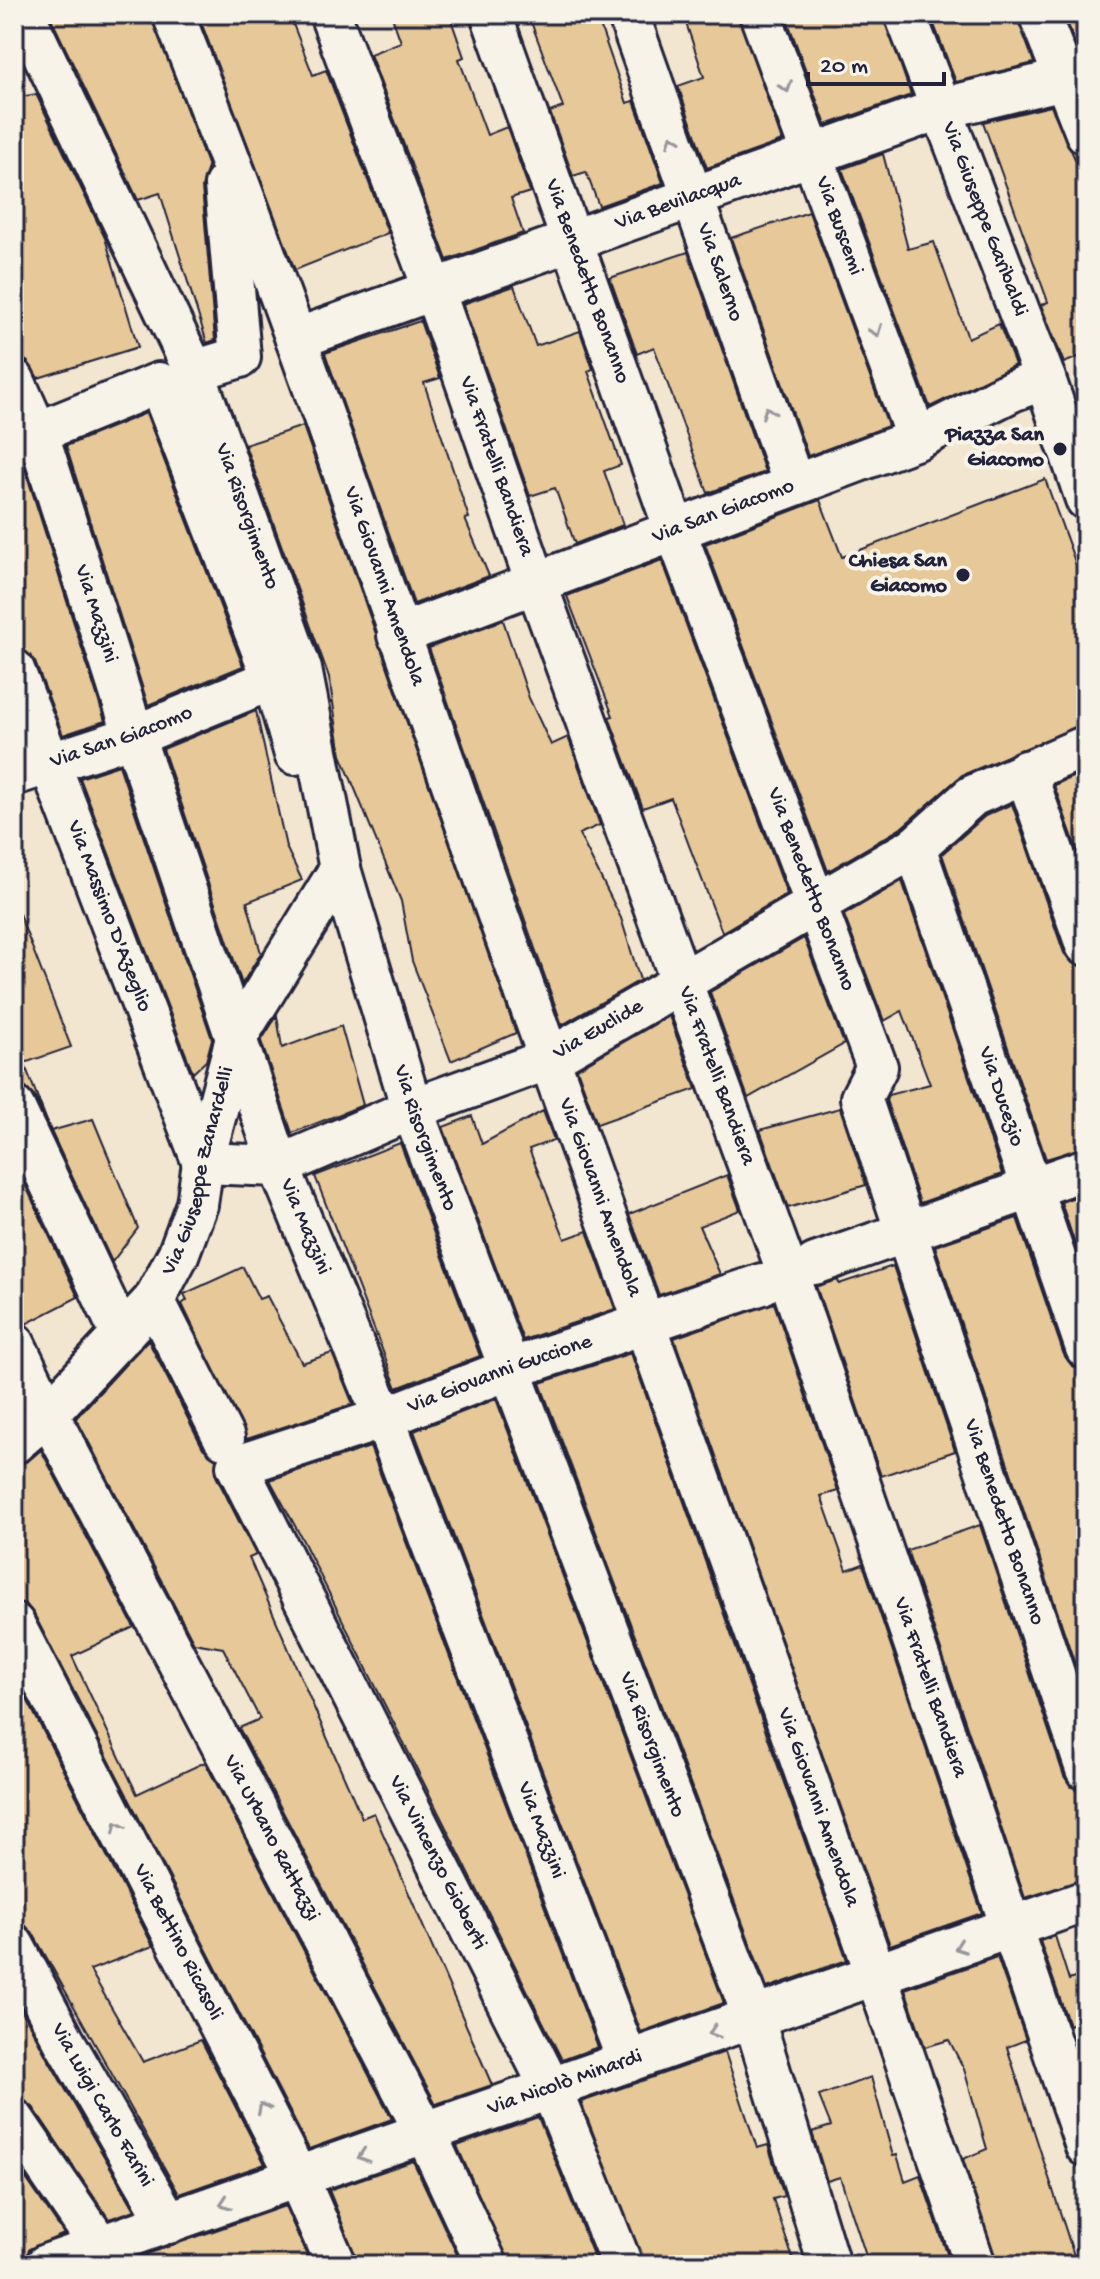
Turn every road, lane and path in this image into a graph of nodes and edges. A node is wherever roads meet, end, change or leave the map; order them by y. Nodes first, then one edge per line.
1 (24, 14) edge
2 (173, 14) edge
3 (330, 14) edge
4 (491, 14) edge
5 (628, 14) edge
6 (760, 14) edge
7 (905, 14) edge
8 (1039, 14) edge
9 (1064, 79) junction
10 (940, 109) junction
11 (221, 133) junction
12 (1086, 133) edge
13 (810, 156) junction
14 (693, 198) junction
15 (574, 240) junction
16 (434, 290) junction
17 (296, 339) junction
18 (176, 377) junction
19 (1045, 379) junction
20 (14, 380) edge
21 (26, 438) edge
22 (917, 439) junction
23 (794, 485) junction
24 (1086, 499) edge
25 (675, 530) junction
26 (536, 583) junction
27 (398, 635) junction
28 (14, 670) edge
29 (273, 679) junction
30 (134, 736) junction
31 (1086, 746) edge
32 (32, 769) edge
33 (1025, 771) junction
34 (310, 808) dead end
35 (915, 847) junction
36 (340, 869) junction
37 (816, 905) junction
38 (1086, 945) edge
39 (683, 985) junction
40 (236, 1038) junction
41 (549, 1059) junction
42 (14, 1107) edge
43 (412, 1109) junction
44 (203, 1163) junction
45 (279, 1166) junction
46 (1086, 1169) edge
47 (1032, 1188) junction
48 (906, 1232) junction
49 (815, 1264) dead end
50 (762, 1284) dead end
51 (154, 1300) junction
52 (645, 1324) junction
53 (122, 1336) junction
54 (14, 1343) edge
55 (1086, 1348) edge
56 (510, 1369) junction
57 (48, 1414) junction
58 (384, 1418) junction
59 (14, 1443) edge
60 (231, 1452) junction
61 (14, 1624) edge
62 (1086, 1769) edge
63 (1086, 1901) edge
64 (1010, 1929) junction
65 (14, 1946) edge
66 (879, 1977) junction
67 (754, 2019) junction
68 (628, 2062) junction
69 (552, 2091) junction
70 (14, 2120) edge
71 (426, 2134) junction
72 (1086, 2146) edge
73 (298, 2178) junction
74 (169, 2223) junction
75 (104, 2256) edge
76 (46, 2265) edge
77 (336, 2265) edge
78 (487, 2265) edge
79 (622, 2265) edge
80 (829, 2265) edge
81 (975, 2265) edge

1 - 18 street, Via Risorgimento
2 - 11 street, Via Giovanni Amendola
3 - 16 street, Via Fratelli Bandiera
4 - 15 street, Via Benedetto Bonanno
14 -> 5 street, Via Salerno
6 -> 13 street, Via Buscemi
7 - 10 street, Via Giuseppe Garibaldi
8 - 9 street
9 - 10 street, Via Bevilacqua
9 - 12 street
10 - 13 street, Via Bevilacqua
10 - 19 street, Via Giuseppe Garibaldi
11 - 17 street, Via Giovanni Amendola
11 - 18 street, Via Giovanni Amendola
13 - 14 street, Via Bevilacqua
13 -> 22 street, Via Buscemi
14 - 15 street, Via Bevilacqua
23 -> 14 street, Via Salerno
15 - 16 street, Via Bevilacqua
15 - 25 street, Via Benedetto Bonanno
16 - 17 street, Via Bevilacqua
16 - 26 street, Via Fratelli Bandiera
17 - 27 street, Via Giovanni Amendola
18 - 21 street
18 - 29 street, Via Risorgimento
18 - 36 street, Via Risorgimento
19 - 22 street, Via San Giacomo
19 - 24 street, Via Giuseppe Garibaldi
20 - 21 street, Via Mazzini
21 - 30 street, Via Mazzini
22 - 23 street, Via San Giacomo
23 - 25 street, Via San Giacomo
25 - 26 street, Via San Giacomo
25 - 37 street, Via Benedetto Bonanno
26 - 27 street, Via San Giacomo
26 - 39 street, Via Fratelli Bandiera
27 - 41 street, Via Giovanni Amendola
28 - 32 street, Via Massimo D'Azeglio
29 - 30 street, Via San Giacomo
29 - 34 street, Via Risorgimento
30 - 32 street, Via San Giacomo
30 - 40 street, Via Mazzini
31 - 33 street, Via Euclide
32 - 44 street, Via Massimo D'Azeglio
33 - 35 street, Via Euclide
33 - 38 street
35 - 37 street, Via Euclide
35 - 47 street, Via Ducezio
36 - 40 street, Via Giuseppe Zanardelli
36 - 43 street, Via Risorgimento
37 - 39 street, Via Euclide
37 - 48 street, Via Benedetto Bonanno
39 - 41 street, Via Euclide
39 - 64 street, Via Fratelli Bandiera
40 - 44 street, Via Giuseppe Zanardelli
40 - 45 street, Via Mazzini
41 - 43 street, Via Euclide
41 - 52 street, Via Giovanni Amendola
42 - 53 street
43 - 45 street, Via Euclide
43 - 56 street, Via Risorgimento
44 - 45 street, Via Euclide
44 - 51 street, Via Giuseppe Zanardelli
45 - 58 street, Via Mazzini
46 - 47 street
47 - 48 street
47 - 55 street, Via Ducezio
48 - 49 street
48 - 62 street, Via Benedetto Bonanno
50 - 52 street, Via Giovanni Guccione
51 - 53 street, Via Giuseppe Zanardelli
51 - 60 street, Via Vincenzo Gioberti
52 - 56 street, Via Giovanni Guccione
52 - 66 street, Via Giovanni Amendola
53 - 57 street, Via Giuseppe Zanardelli
54 - 57 street, Via Urbano Rattazzi
56 - 58 street, Via Giovanni Guccione
56 - 67 street, Via Risorgimento
57 - 59 street, Via Giuseppe Zanardelli
57 - 71 street, Via Urbano Rattazzi
58 - 60 street, Via Giovanni Guccione
58 - 68 street, Via Mazzini
60 - 69 street, Via Vincenzo Gioberti
73 -> 61 street, Via Bettino Ricasoli
63 - 64 street, Via Nicolò Minardi
64 -> 66 street, Via Nicolò Minardi
64 - 72 street, Via Fratelli Bandiera
65 - 74 street, Via Luigi Carlo Farini
66 - 67 street, Via Nicolò Minardi
66 - 81 street, Via Giovanni Amendola
67 -> 68 street, Via Nicolò Minardi
67 - 80 street, Via Risorgimento
68 - 69 street, Via Nicolò Minardi
69 - 71 street, Via Nicolò Minardi
69 - 79 street, Via Vincenzo Gioberti
70 - 75 street
71 -> 73 street, Via Nicolò Minardi
71 - 78 street, Via Urbano Rattazzi
73 -> 74 street, Via Nicolò Minardi
73 - 77 street, Via Bettino Ricasoli
74 - 75 street, Via Nicolò Minardi
75 - 76 street, Via Nicolò Minardi

